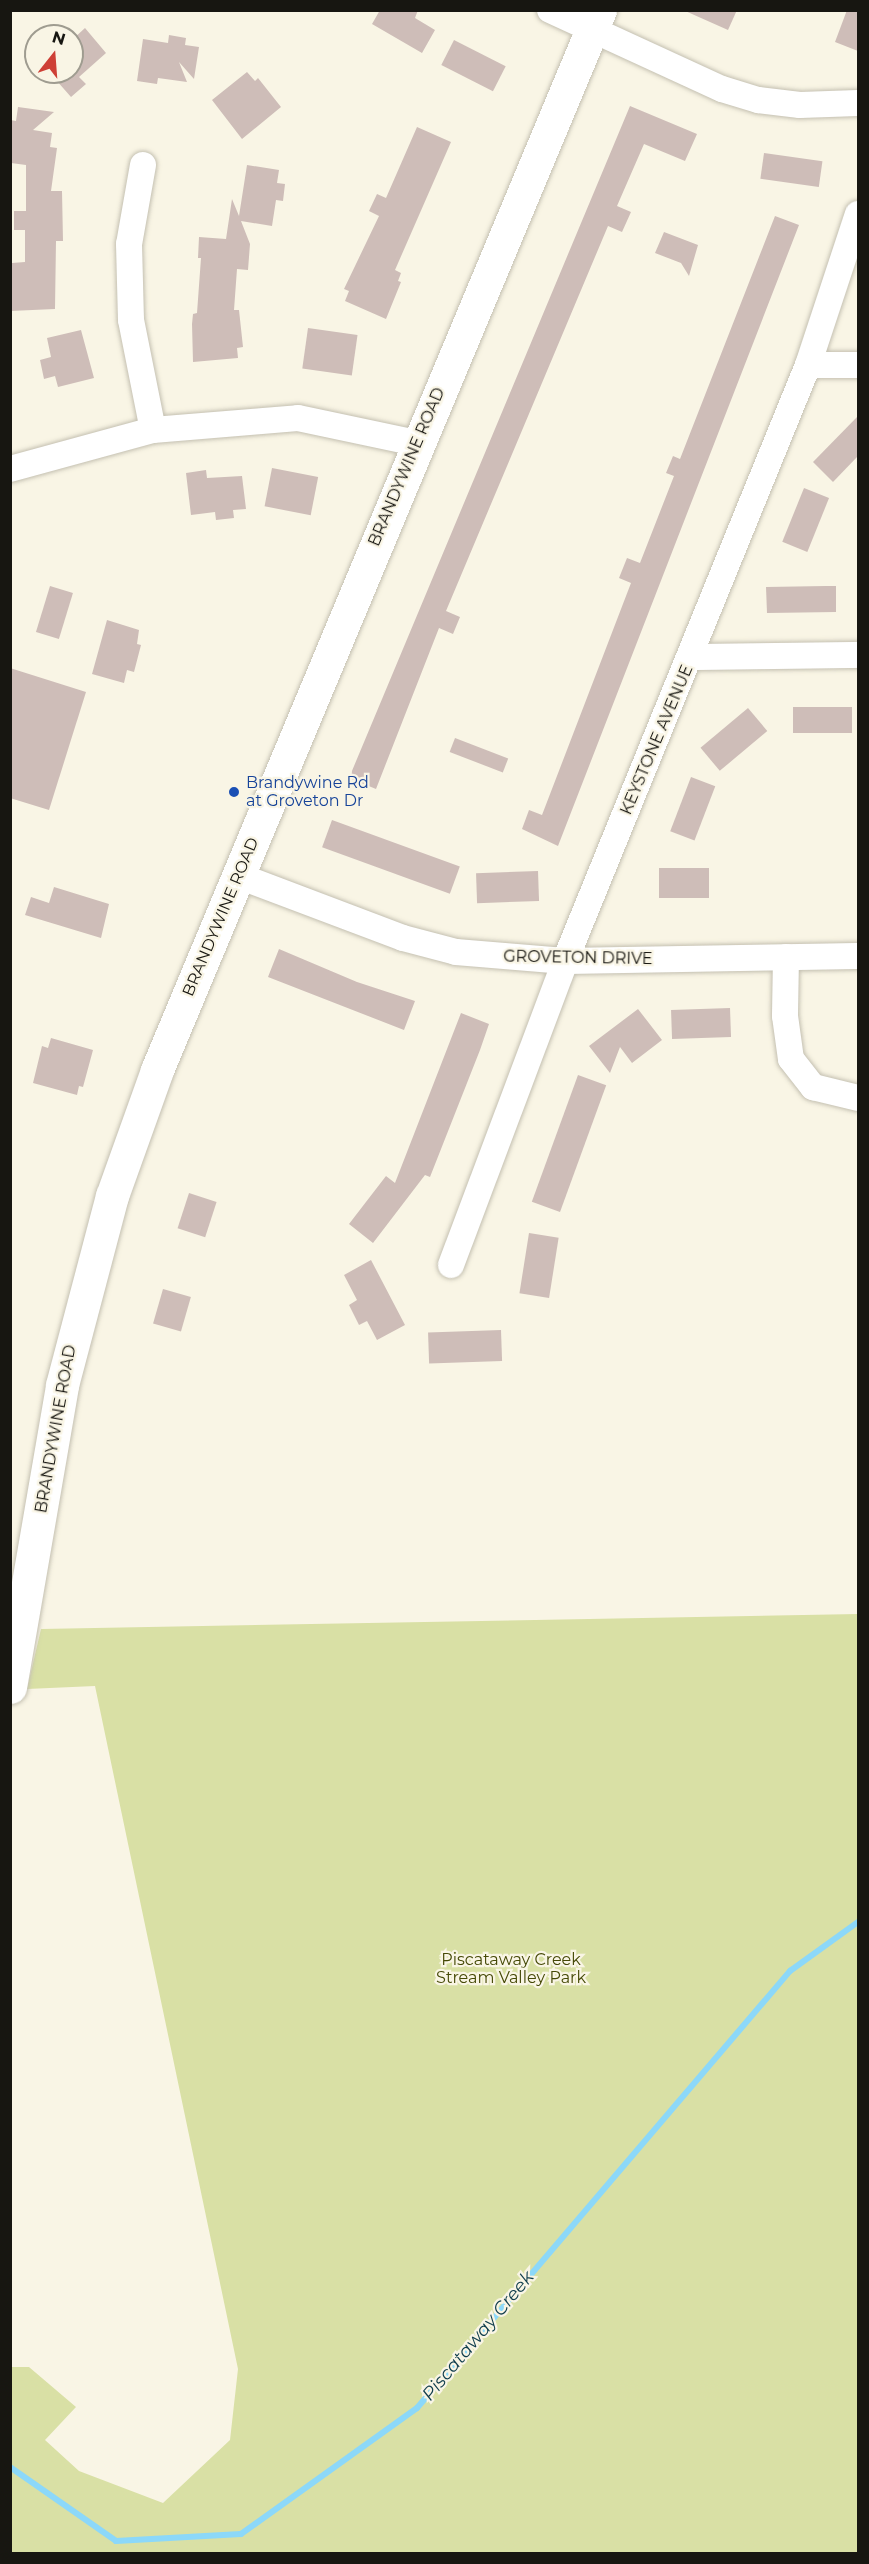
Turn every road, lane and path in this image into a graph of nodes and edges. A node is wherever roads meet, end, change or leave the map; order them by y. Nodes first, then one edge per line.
1 (550, 10) edge
2 (596, 20) edge
3 (858, 103) edge
4 (142, 165) dead end
5 (858, 214) edge
6 (808, 365) junction
7 (858, 365) edge
8 (153, 430) junction
9 (417, 443) junction
10 (10, 469) edge
11 (858, 655) edge
12 (691, 657) junction
13 (239, 876) junction
14 (858, 956) edge
15 (786, 957) junction
16 (565, 961) junction
17 (858, 1098) edge
18 (452, 1265) dead end
19 (10, 1687) edge

1 - 2 street
2 - 3 street
2 - 9 main road, BRANDYWINE ROAD
4 - 8 street
5 - 6 street, KEYSTONE AVENUE
6 - 7 street
6 - 12 street, KEYSTONE AVENUE
8 - 9 street
8 - 10 street
9 - 13 main road, BRANDYWINE ROAD
11 - 12 street
12 - 16 street, KEYSTONE AVENUE
13 - 16 street, GROVETON DRIVE
13 - 19 main road, BRANDYWINE ROAD
14 - 15 street, GROVETON DRIVE
15 - 16 street, GROVETON DRIVE
15 - 17 street
16 - 18 street, KEYSTONE AVENUE

